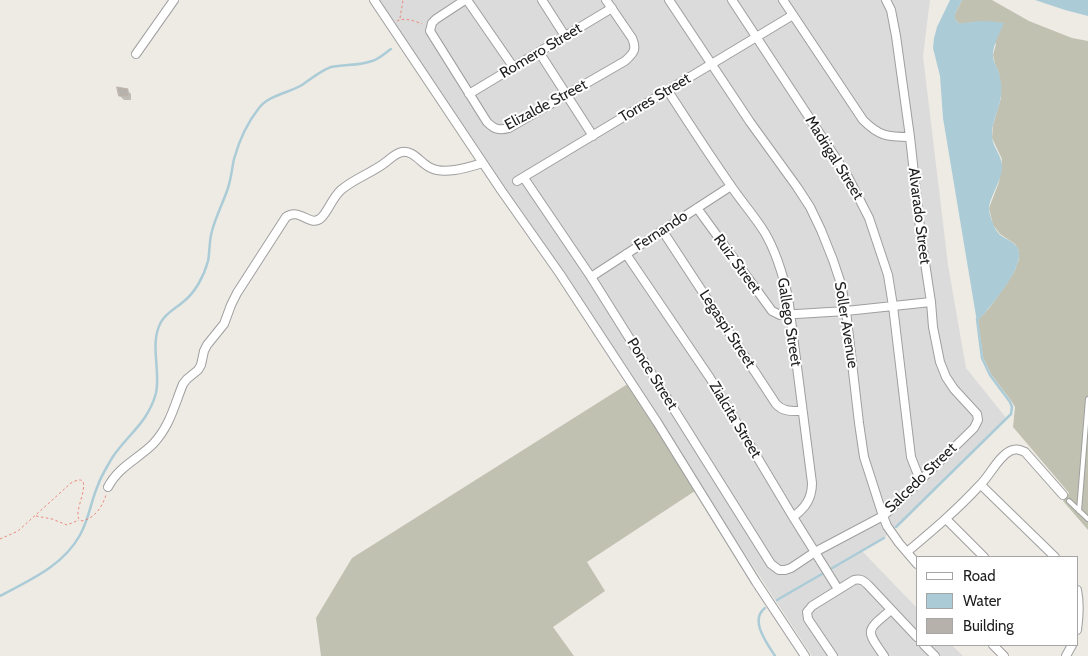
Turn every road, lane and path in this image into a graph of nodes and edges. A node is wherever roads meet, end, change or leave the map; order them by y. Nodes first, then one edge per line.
1 (174, 0) edge
2 (374, 0) edge
3 (403, 0) edge
4 (466, 0) edge
5 (542, 0) edge
6 (606, 0) edge
7 (669, 0) edge
8 (732, 0) edge
9 (783, 0) edge
10 (886, 0) edge
11 (612, 8) junction
12 (793, 15) junction
13 (431, 26) junction
14 (565, 36) junction
15 (756, 37) junction
16 (540, 52) junction
17 (136, 54) dead end
18 (712, 64) junction
19 (514, 68) junction
20 (668, 91) junction
21 (469, 94) junction
22 (568, 94) junction
23 (593, 136) junction
24 (910, 137) junction
25 (483, 163) junction
26 (521, 180) joint
27 (731, 186) junction
28 (696, 208) junction
29 (662, 230) junction
30 (626, 254) junction
31 (591, 277) junction
32 (931, 302) junction
33 (893, 306) junction
34 (846, 311) junction
35 (789, 314) junction
36 (1088, 399) edge
37 (802, 412) junction
38 (978, 420) joint
39 (920, 480) junction
40 (981, 484) junction
41 (108, 487) joint
42 (1063, 495) dead end
43 (1070, 501) dead end
44 (1080, 511) junction
45 (36, 516) junction
46 (882, 516) junction
47 (792, 517) junction
48 (79, 519) junction
49 (946, 519) junction
50 (1088, 519) edge
51 (0, 539) edge
52 (815, 552) junction
53 (907, 552) junction
54 (983, 556) edge
55 (1054, 556) edge
56 (916, 563) edge
57 (779, 570) joint
58 (838, 589) junction
59 (1078, 595) edge
60 (891, 610) junction
61 (1078, 623) edge
62 (916, 636) edge
63 (925, 646) edge
64 (994, 646) edge
65 (805, 656) edge
66 (833, 656) edge
67 (884, 656) edge
68 (935, 656) edge
69 (1004, 656) edge

1 - 17 street
2 - 25 street
3 - 13 path
4 - 13 street
4 - 19 street
5 - 14 street
6 - 11 street, Elizalde Street
7 - 18 street, Soller Avenue
8 - 15 street, Madrigal Street
9 - 12 street
10 - 24 street, Alvarado Street
11 - 14 street, Romero Street
11 - 22 street, Elizalde Street
12 - 15 street, Torres Street
12 - 24 street
13 - 21 street, Elizalde Street
14 - 16 street, Romero Street
15 - 18 street, Torres Street
15 - 33 street, Madrigal Street
16 - 19 street, Romero Street
16 - 22 street
18 - 20 street, Torres Street
18 - 34 street, Soller Avenue
19 - 21 street, Romero Street
20 - 23 street, Torres Street
20 - 27 street, Gallego Street
21 - 22 street, Elizalde Street
22 - 23 street
23 - 26 street, Torres Street
24 - 32 street, Alvarado Street
25 - 41 street
25 - 65 street
26 - 31 street, Ponce Street
27 - 28 street, Fernando
27 - 35 street, Gallego Street
28 - 29 street, Fernando
28 - 35 street, Ruiz Street
29 - 30 street, Fernando
29 - 37 street, Legaspi Street
30 - 31 street, Fernando
30 - 47 street, Zialcita Street
31 - 57 street, Ponce Street
32 - 33 street, Ruiz Street
32 - 38 street, Alvarado Street
33 - 34 street, Ruiz Street
33 - 39 street, Madrigal Street
34 - 35 street, Ruiz Street
34 - 46 street, Soller Avenue
35 - 37 street, Gallego Street
36 - 44 lane
37 - 47 street, Gallego Street
38 - 39 street, Salcedo Street
39 - 46 street, Salcedo Street
40 - 42 street
40 - 49 street
40 - 55 street
41 - 48 path
43 - 44 lane
44 - 50 lane
45 - 48 path
45 - 48 path
45 - 51 path
46 - 52 street, Salcedo Street
46 - 53 street, Soller Avenue
47 - 52 street, Zialcita Street
49 - 53 street
49 - 54 street
52 - 57 street, Salcedo Street
52 - 58 street, Zialcita Street
53 - 56 street, Soller Avenue
58 - 60 street
58 - 66 street
59 - 61 street
60 - 62 street
60 - 67 street
63 - 68 street
64 - 69 street

